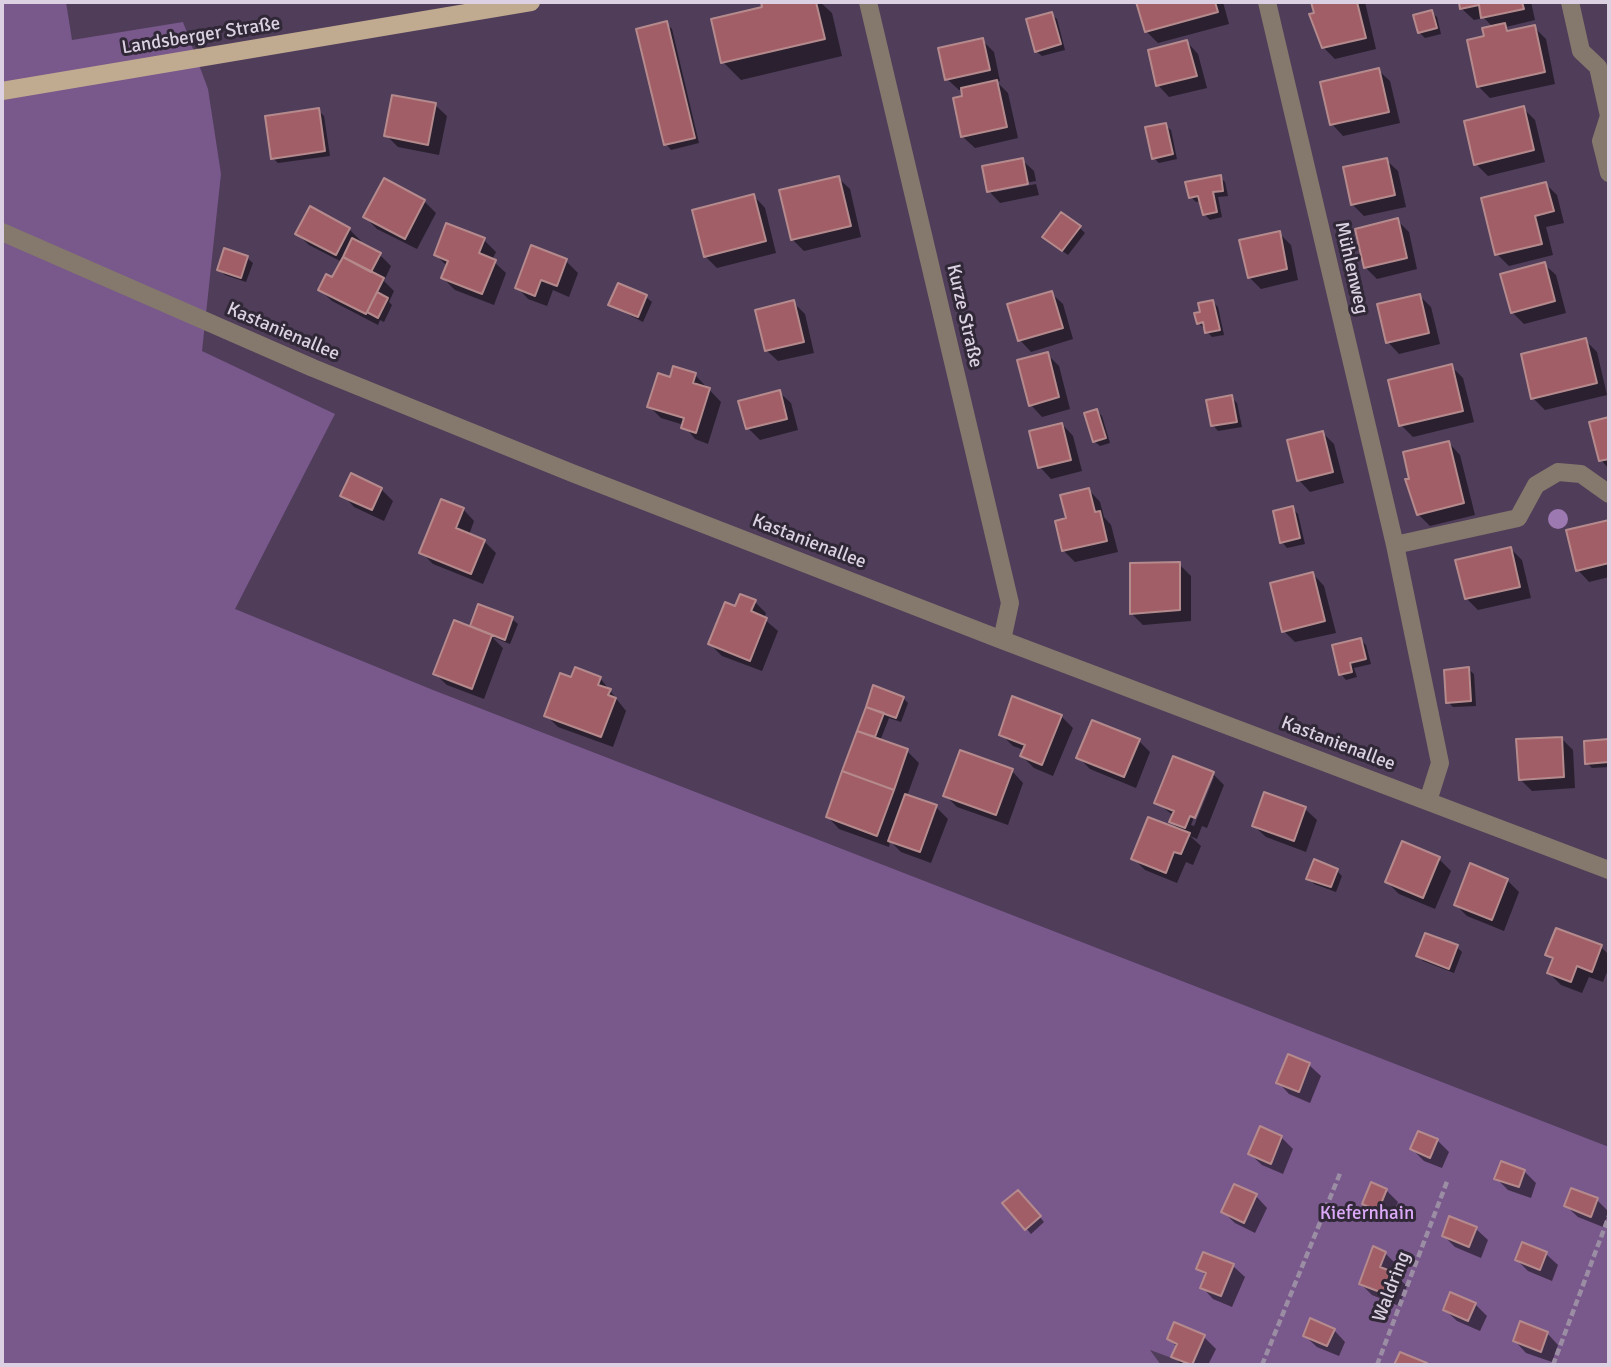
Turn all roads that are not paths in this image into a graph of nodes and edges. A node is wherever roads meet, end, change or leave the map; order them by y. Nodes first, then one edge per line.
1 (531, 2) edge
2 (868, 2) edge
3 (1267, 2) edge
4 (1570, 2) edge
5 (2, 90) edge
6 (1609, 173) edge
7 (2, 232) edge
8 (1609, 494) edge
9 (1395, 545) junction
10 (1002, 640) junction
11 (1428, 801) junction
12 (1609, 870) edge

1 - 5 main road, Landsberger Straße
2 - 10 street, Kurze Straße
3 - 9 street, Mühlenweg
4 - 6 street
7 - 10 street, Kastanienallee
8 - 9 street
9 - 11 street, Mühlenweg
10 - 11 street, Kastanienallee
11 - 12 street, Kastanienallee

